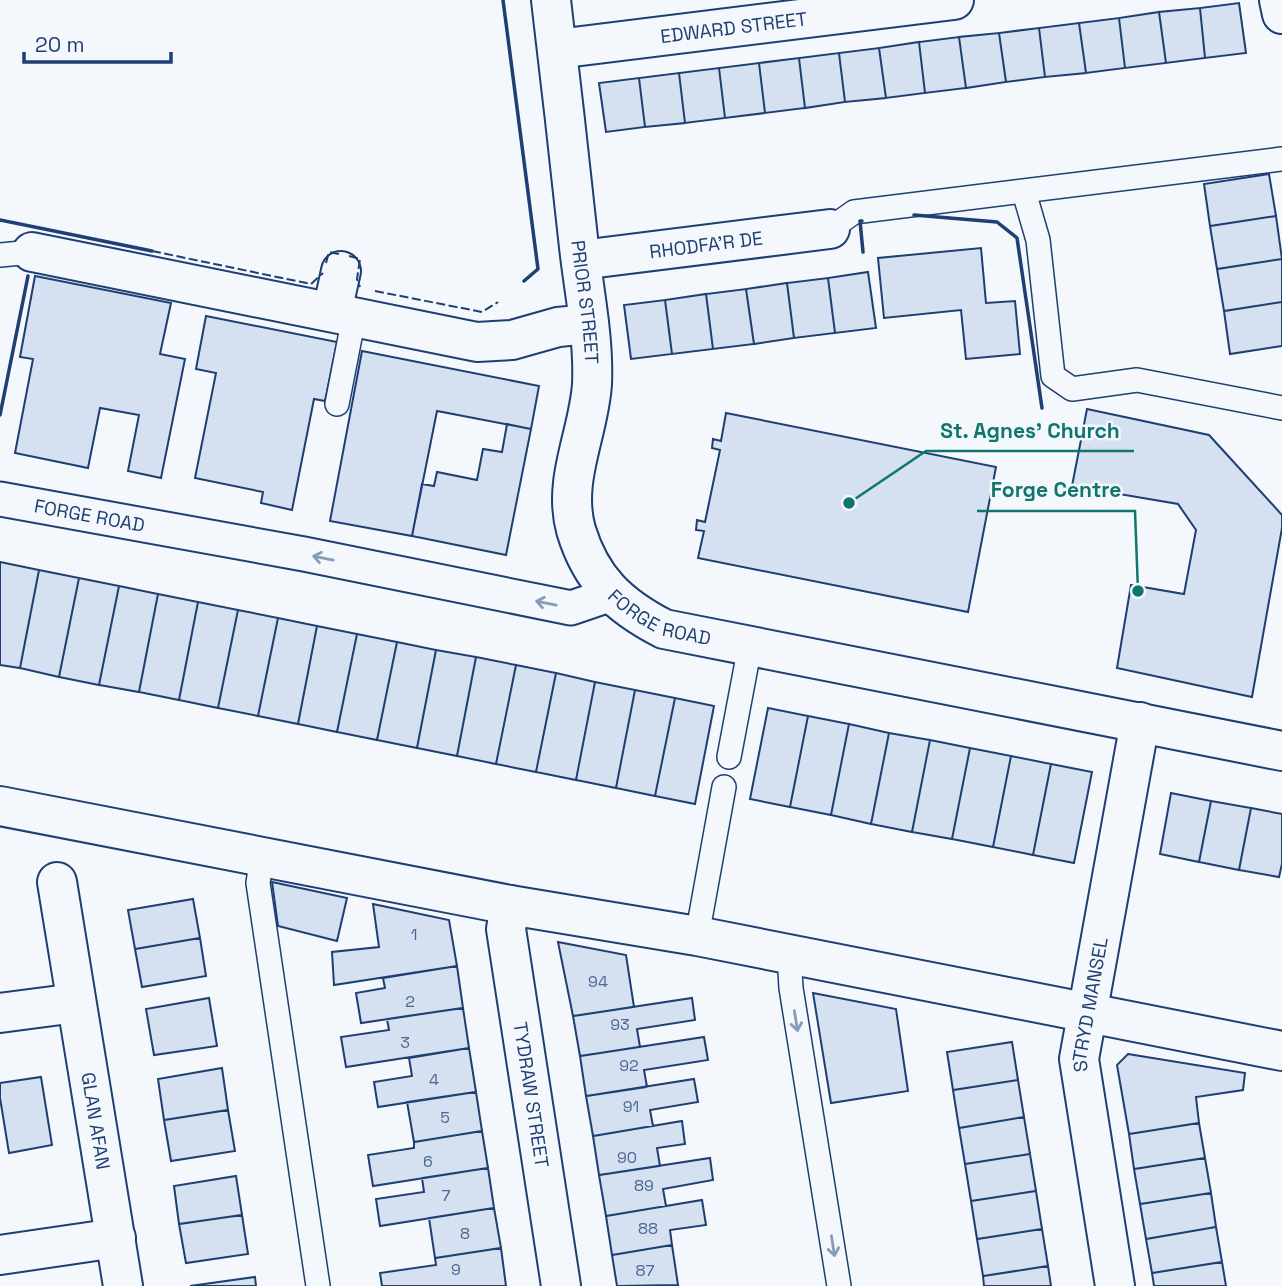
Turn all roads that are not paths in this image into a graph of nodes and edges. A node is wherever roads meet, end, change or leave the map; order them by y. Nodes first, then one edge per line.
1 (551, 0) edge
2 (954, 0) edge
3 (1279, 0) edge
4 (787, 11) edge
5 (1282, 14) edge
6 (557, 49) junction
7 (1282, 159) edge
8 (1024, 192) junction
9 (830, 229) joint
10 (16, 254) edge
11 (581, 260) junction
12 (341, 271) dead end
13 (343, 315) junction
14 (589, 324) junction
15 (337, 404) dead end
16 (1282, 408) edge
17 (0, 499) edge
18 (612, 594) junction
19 (751, 646) junction
20 (1140, 722) junction
21 (1282, 751) edge
22 (729, 757) dead end
23 (724, 787) dead end
24 (0, 806) edge
25 (262, 856) junction
26 (57, 882) dead end
27 (510, 905) junction
28 (697, 936) junction
29 (789, 954) junction
30 (76, 1003) junction
31 (0, 1013) edge
32 (1086, 1013) junction
33 (1282, 1051) edge
34 (116, 1238) junction
35 (0, 1255) edge
36 (123, 1286) edge
37 (318, 1286) edge
38 (561, 1286) edge
39 (839, 1286) edge
40 (1115, 1286) edge

1 - 6 street, PRIOR STREET
2 - 4 street, EDWARD STREET
3 - 5 street
4 - 6 street, EDWARD STREET
6 - 11 street, PRIOR STREET
7 - 8 lane
8 - 9 lane
8 - 16 lane
9 - 11 street, RHODFA'R DE
10 - 13 street
11 - 14 street, PRIOR STREET
12 - 13 street
13 - 14 street
13 - 15 lane
14 - 18 street, PRIOR STREET
18 -> 17 street, FORGE ROAD
18 - 19 street, FORGE ROAD
19 - 20 street, FORGE ROAD
19 - 22 lane
20 - 21 street, FORGE ROAD
20 - 32 street, STRYD MANSEL
23 - 28 lane
24 - 25 street
25 - 27 street
25 - 37 lane
26 - 30 street, GLAN AFAN
27 - 28 street
27 - 38 street, TYDRAW STREET
28 - 29 street
29 - 32 street
29 -> 39 lane
30 - 31 street
30 - 34 street, GLAN AFAN
32 - 33 street
32 - 40 street, STRYD MANSEL
34 - 35 street
34 - 36 street, GLAN AFAN

